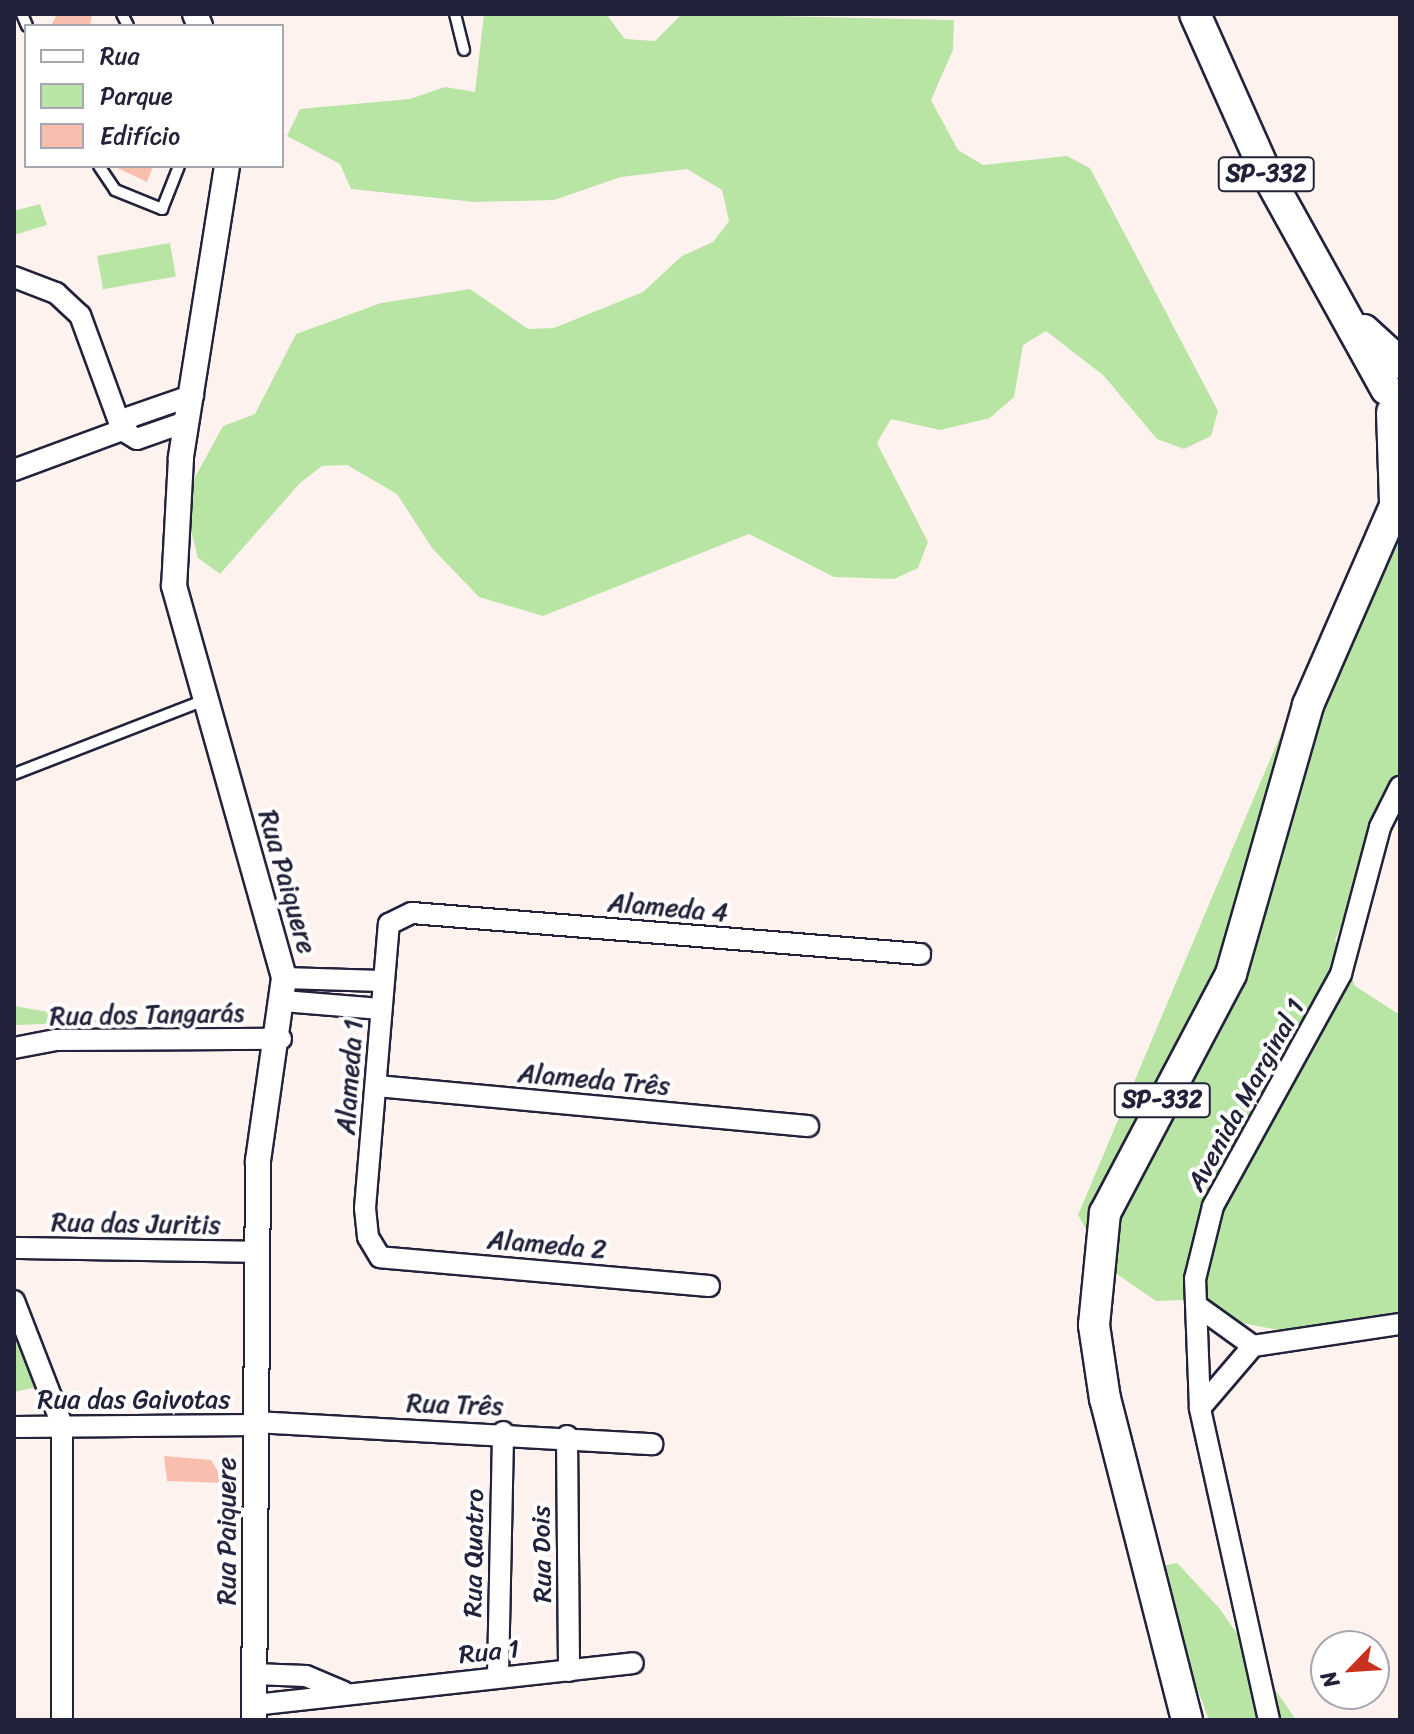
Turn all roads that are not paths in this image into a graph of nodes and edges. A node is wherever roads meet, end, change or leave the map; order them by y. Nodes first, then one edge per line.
1 (455, 14) edge
2 (1195, 14) edge
3 (464, 50) dead end
4 (100, 168) edge
5 (178, 168) edge
6 (227, 168) edge
7 (14, 277) edge
8 (1396, 391) edge
9 (193, 395) junction
10 (188, 421) junction
11 (122, 430) junction
12 (14, 470) edge
13 (1398, 498) edge
14 (202, 701) junction
15 (14, 774) edge
16 (1400, 787) edge
17 (412, 913) joint
18 (920, 954) dead end
19 (382, 981) junction
20 (284, 990) junction
21 (381, 1009) junction
22 (281, 1039) junction
23 (14, 1048) edge
24 (376, 1086) junction
25 (808, 1126) dead end
26 (14, 1248) edge
27 (257, 1252) junction
28 (380, 1257) joint
29 (709, 1286) dead end
30 (14, 1301) edge
31 (1196, 1305) junction
32 (1400, 1324) edge
33 (1253, 1346) junction
34 (1200, 1408) junction
35 (255, 1424) junction
36 (62, 1425) junction
37 (14, 1427) edge
38 (503, 1432) junction
39 (567, 1436) junction
40 (652, 1444) dead end
41 (633, 1663) dead end
42 (569, 1671) junction
43 (254, 1674) junction
44 (498, 1675) junction
45 (351, 1695) junction
46 (254, 1713) edge
47 (62, 1720) edge
48 (1187, 1720) edge
49 (1269, 1720) edge

1 - 3 lane
2 - 8 main road, SP-332
4 - 5 lane
6 - 9 street, Rua Paiquere
7 - 11 street
8 - 13 main road, SP-332
9 - 10 street, Rua Paiquere
9 - 11 street
10 - 11 street
10 - 14 street, Rua Paiquere
11 - 12 street
13 - 48 main road, SP-332
14 - 15 lane
14 - 20 street, Rua Paiquere
16 - 31 street, Avenida Marginal 1
17 - 18 street, Alameda 4
17 - 19 street, Alameda 1
19 - 20 street
19 - 21 street, Alameda 1
20 - 21 street
20 - 22 street, Rua Paiquere
21 - 24 street, Alameda 1
22 - 23 street, Rua dos Tangarás
22 - 27 street, Rua Paiquere
24 - 25 street, Alameda Três
24 - 28 street, Alameda 1
26 - 27 street, Rua das Juritis
27 - 35 street, Rua Paiquere
28 - 29 street, Alameda 2
30 - 36 street
31 - 33 street
31 - 34 street, Avenida Marginal 1
32 - 33 street
33 - 34 street
34 - 49 street, Avenida Marginal 1
35 - 36 street, Rua das Gaivotas
35 - 38 street, Rua Três
35 - 43 street, Rua Paiquere
36 - 37 street, Rua das Gaivotas
36 - 47 street
38 - 39 street, Rua Três
38 - 44 street, Rua Quatro
39 - 40 street, Rua Três
39 - 42 street, Rua Dois
41 - 42 street, Rua 1
42 - 44 street, Rua 1
43 - 45 street
43 - 46 street, Rua Paiquere
44 - 45 street, Rua 1
45 - 46 street, Rua 1

